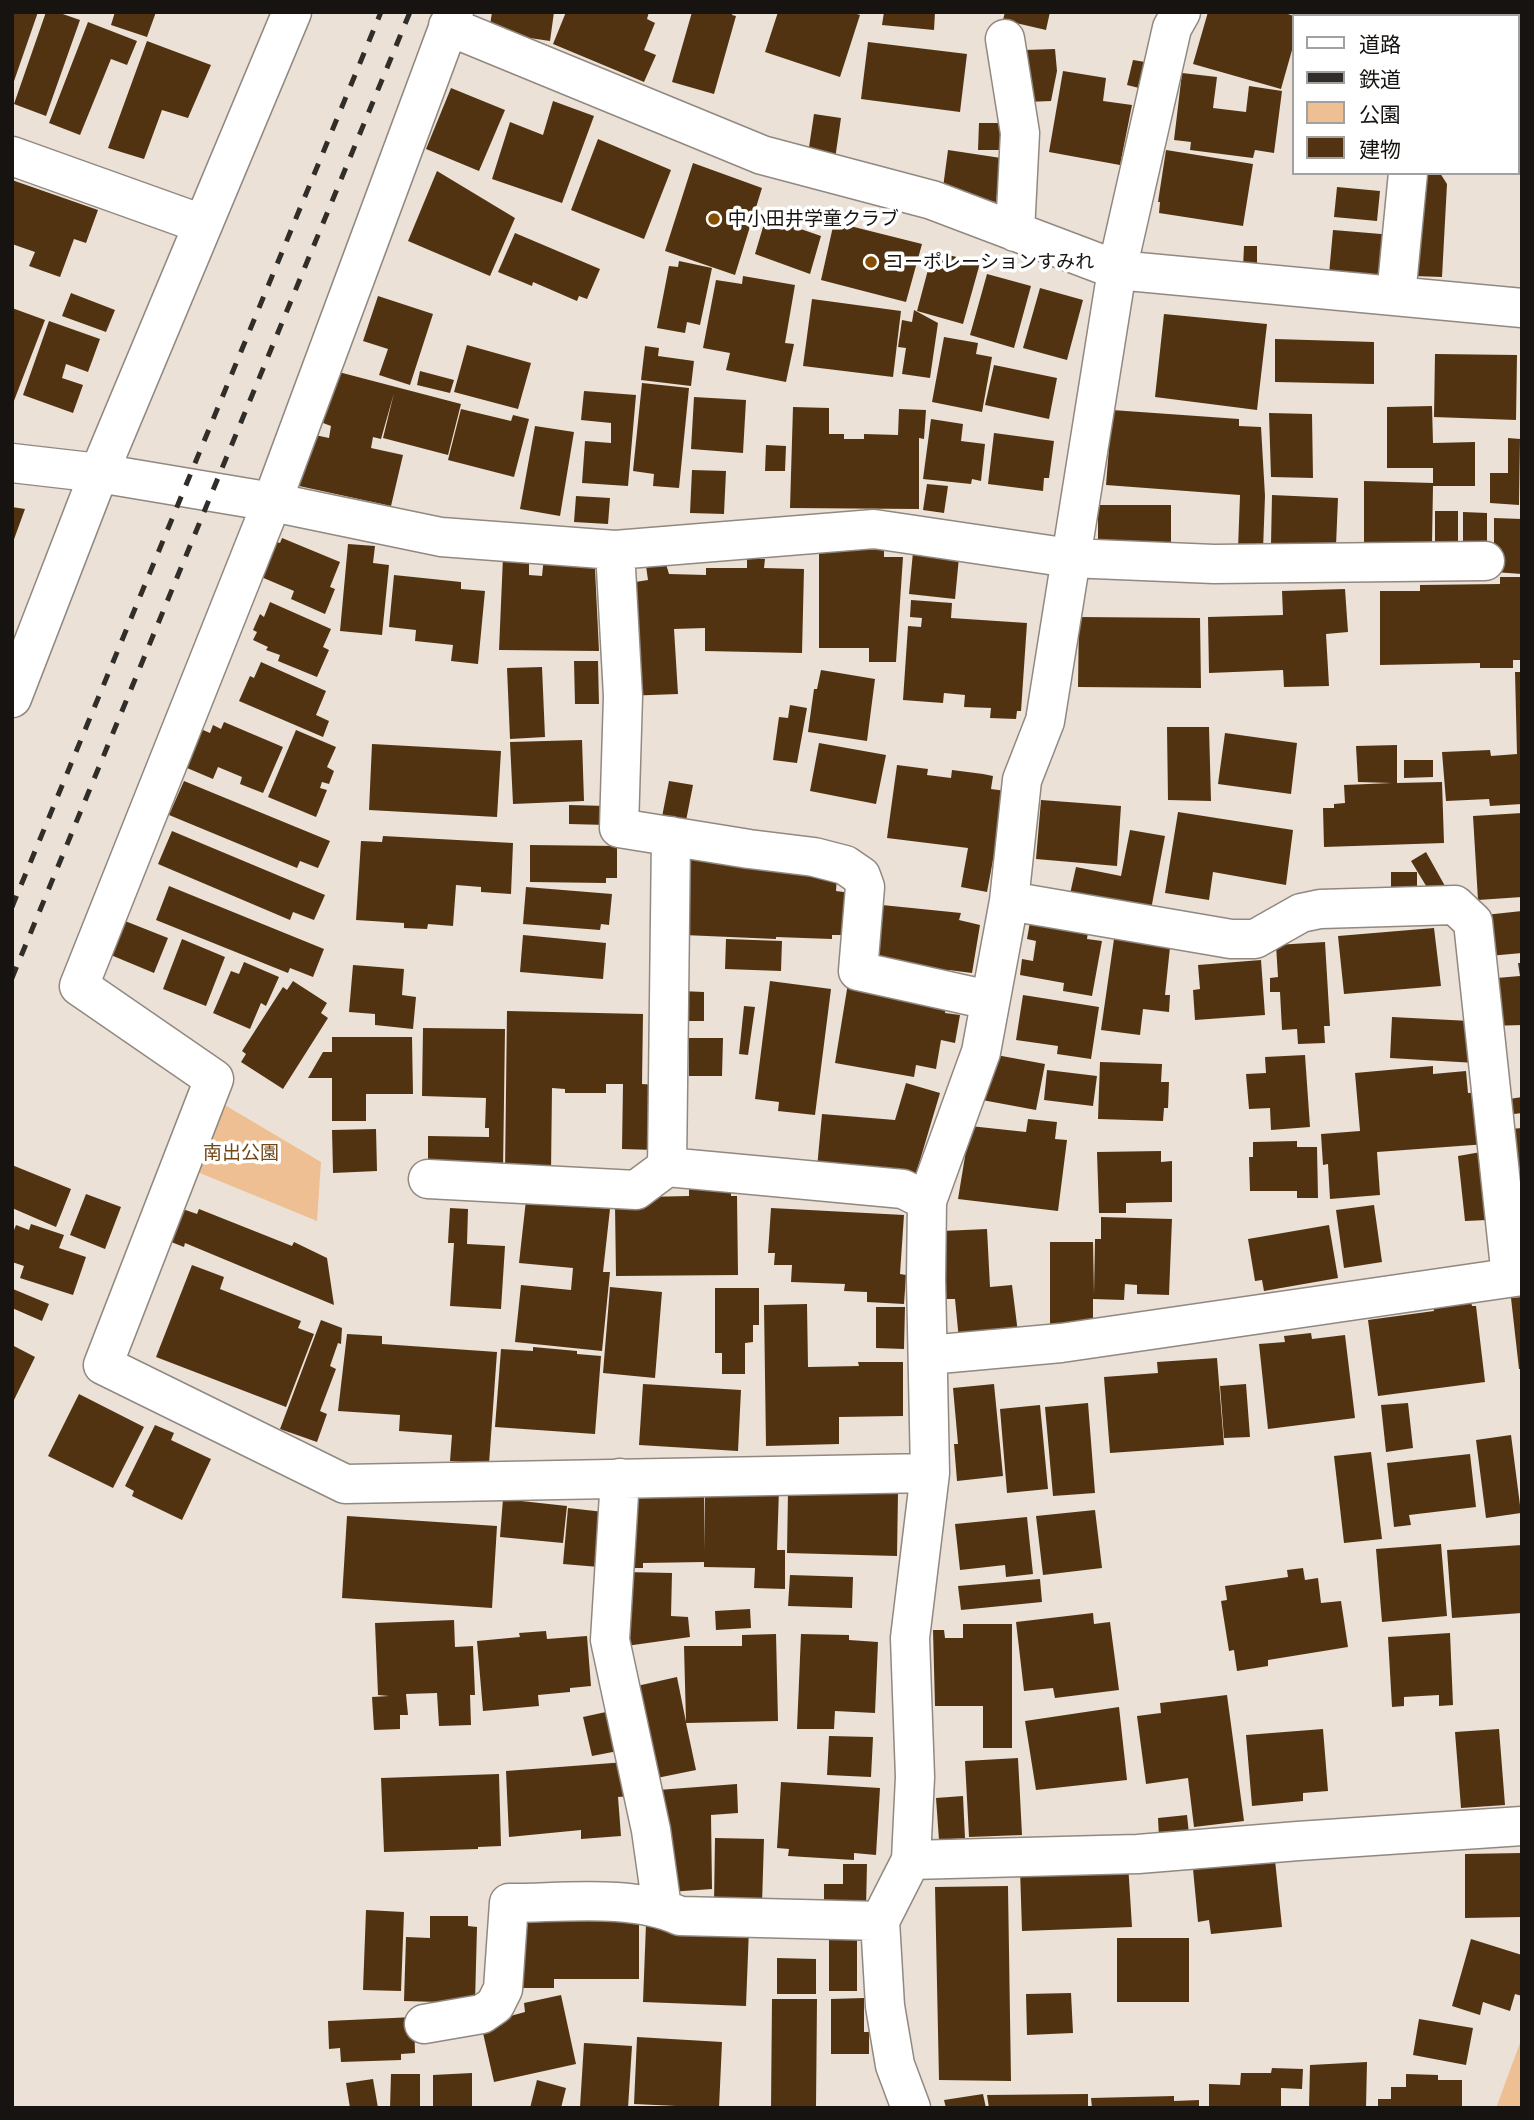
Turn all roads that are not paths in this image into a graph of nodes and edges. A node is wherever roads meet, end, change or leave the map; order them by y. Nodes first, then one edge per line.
1 (292, 12) edge
2 (1181, 12) edge
3 (447, 18) edge
4 (1005, 39) dead end
5 (12, 156) edge
6 (1408, 175) edge
7 (202, 224) junction
8 (1015, 232) junction
9 (1117, 270) junction
10 (1396, 296) junction
11 (1522, 308) edge
12 (12, 463) edge
13 (99, 473) junction
14 (272, 502) junction
15 (615, 550) junction
16 (1070, 558) junction
17 (1485, 561) dead end
18 (12, 698) edge
19 (671, 836) junction
20 (1009, 901) junction
21 (989, 1000) junction
22 (667, 1167) junction
23 (428, 1178) dead end
24 (927, 1201) junction
25 (1516, 1276) edge
26 (928, 1355) junction
27 (930, 1473) junction
28 (620, 1478) junction
29 (1522, 1826) edge
30 (911, 1860) junction
31 (662, 1908) junction
32 (880, 1921) junction
33 (424, 2024) dead end
34 (911, 2108) edge

1 - 7 street
2 - 9 street
3 - 8 street
3 - 14 street
4 - 8 street
5 - 7 street
6 - 10 street
7 - 13 street
8 - 9 street
9 - 10 street
9 - 16 street
10 - 11 street
12 - 13 street
13 - 14 street
13 - 18 street
14 - 15 street
14 - 28 street
15 - 16 street
15 - 19 street
16 - 17 street
16 - 20 street
19 - 21 street
19 - 22 street
20 - 21 street
20 - 25 street
21 - 24 street
22 - 23 street
22 - 24 street
24 - 26 street
25 - 26 street
26 - 27 street
27 - 28 street
27 - 30 street
28 - 31 street
29 - 30 street
30 - 32 street
31 - 32 street
31 - 33 street
32 - 34 street

